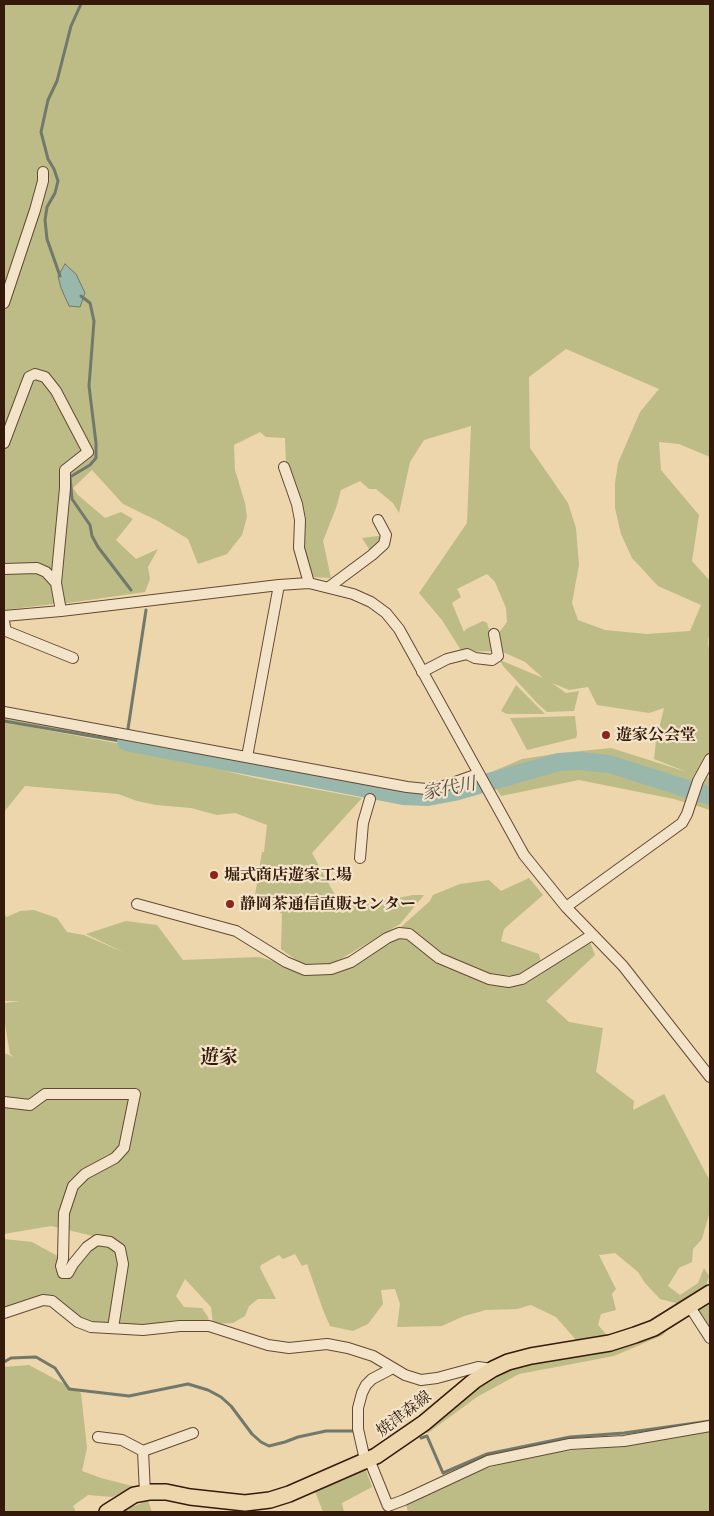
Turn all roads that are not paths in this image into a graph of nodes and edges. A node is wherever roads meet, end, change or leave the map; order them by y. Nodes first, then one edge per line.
1 (42, 172) dead end
2 (4, 303) edge
3 (4, 444) edge
4 (284, 467) dead end
5 (378, 520) dead end
6 (4, 569) edge
7 (56, 583) junction
8 (309, 583) junction
9 (279, 585) junction
10 (329, 587) junction
11 (61, 611) junction
12 (4, 616) edge
13 (4, 622) edge
14 (494, 634) dead end
15 (73, 658) dead end
16 (422, 672) junction
17 (4, 712) edge
18 (247, 757) junction
19 (710, 759) edge
20 (478, 774) junction
21 (370, 799) dead end
22 (360, 858) dead end
23 (137, 904) dead end
24 (566, 907) junction
25 (592, 935) junction
26 (710, 1077) edge
27 (4, 1102) edge
28 (710, 1293) edge
29 (690, 1306) junction
30 (4, 1313) edge
31 (113, 1328) junction
32 (710, 1338) edge
33 (392, 1368) junction
34 (493, 1369) junction
35 (710, 1426) edge
36 (193, 1433) dead end
37 (98, 1437) dead end
38 (142, 1451) junction
39 (367, 1460) junction
40 (145, 1493) junction
41 (107, 1512) edge

1 - 2 street
3 - 7 street
4 - 8 street
5 - 10 street
6 - 7 street
7 - 11 street
8 - 9 street
8 - 10 street
9 - 11 street
9 - 18 street
10 - 16 street
11 - 12 street
13 - 15 street
14 - 16 street
16 - 20 street
17 - 18 street
18 - 20 street
19 - 24 street
20 - 24 street
21 - 22 street
23 - 25 street
24 - 25 street
25 - 26 street
27 - 31 street
28 - 29 main road, 焼津森線
29 - 32 street
29 - 34 main road, 焼津森線
30 - 31 street
31 - 33 street
33 - 34 street
33 - 39 street
34 - 39 main road, 焼津森線
35 - 39 street
36 - 38 street
37 - 38 street
38 - 40 street
39 - 40 main road, 焼津森線
40 - 41 main road, 焼津森線

